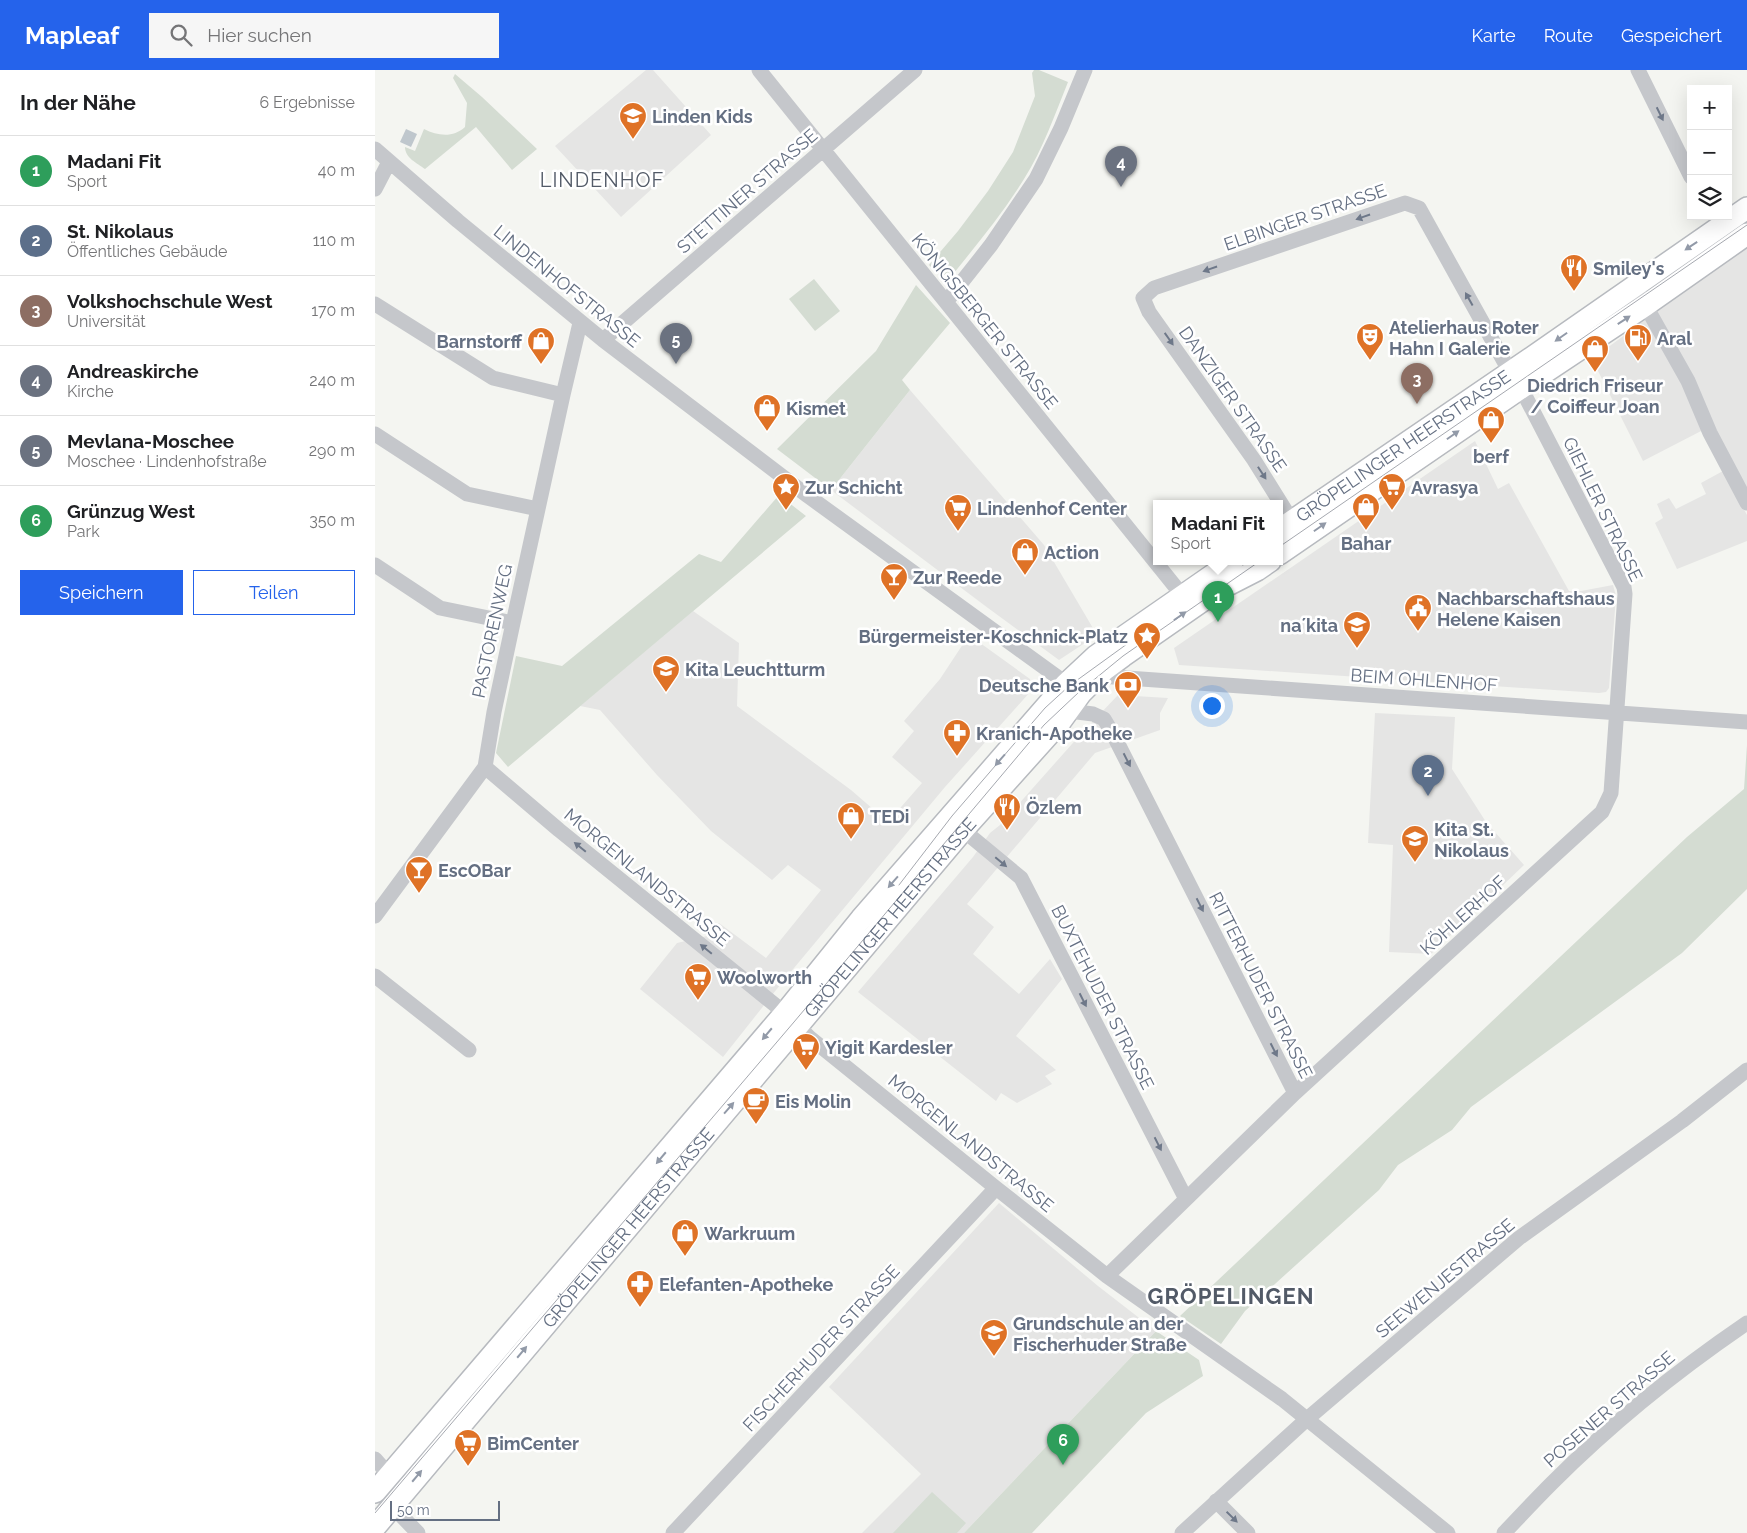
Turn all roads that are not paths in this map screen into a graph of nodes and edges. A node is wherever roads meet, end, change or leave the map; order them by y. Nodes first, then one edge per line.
1 (759, 70) edge
2 (915, 70) edge
3 (1085, 70) edge
4 (1638, 70) edge
5 (375, 149) edge
6 (823, 150) junction
7 (389, 162) junction
8 (1690, 175) edge
9 (375, 189) edge
10 (1747, 208) edge
11 (1713, 222) edge
12 (1747, 234) edge
13 (1634, 285) junction
14 (1143, 298) joint
15 (946, 302) junction
16 (375, 304) edge
17 (1646, 305) junction
18 (581, 323) junction
19 (603, 340) junction
20 (1515, 380) junction
21 (563, 394) junction
22 (375, 434) edge
23 (1274, 500) edge
24 (1747, 503) edge
25 (538, 509) junction
26 (1286, 525) edge
27 (1283, 551) edge
28 (1153, 559) edge
29 (375, 565) edge
30 (1158, 565) edge
31 (1227, 565) edge
32 (1264, 565) edge
33 (1182, 595) junction
34 (513, 624) junction
35 (1099, 676) junction
36 (1074, 688) junction
37 (1069, 710) junction
38 (1617, 713) junction
39 (1747, 722) edge
40 (485, 767) junction
41 (963, 830) junction
42 (375, 916) edge
43 (375, 976) edge
44 (791, 1020) junction
45 (469, 1050) dead end
46 (1747, 1070) edge
47 (1295, 1093) junction
48 (996, 1188) junction
49 (1186, 1199) junction
50 (1107, 1276) junction
51 (1747, 1323) edge
52 (1307, 1419) junction
53 (375, 1458) edge
54 (390, 1476) junction
55 (375, 1492) edge
56 (1216, 1501) junction
57 (392, 1506) junction
58 (375, 1527) edge
59 (418, 1533) edge
60 (673, 1533) edge
61 (1182, 1533) edge
62 (1249, 1533) edge
63 (1448, 1533) edge
64 (1505, 1533) edge

1 - 6 street, KÖNIGSBERGER STRASSE
2 - 6 street, STETTINER STRASSE
3 - 15 street
4 -> 8 street
5 - 7 street, LINDENHOFSTRASSE
6 - 15 street, KÖNIGSBERGER STRASSE
6 - 19 street, STETTINER STRASSE
7 - 9 street
7 - 18 street, LINDENHOFSTRASSE
10 - 11 main road, GRÖPELINGER HEERSTRASSE
11 -> 13 main road, GRÖPELINGER HEERSTRASSE
12 - 17 main road, GRÖPELINGER HEERSTRASSE
13 - 17 street
13 -> 20 main road, GRÖPELINGER HEERSTRASSE
20 -> 14 street, ELBINGER STRASSE
14 -> 23 street, DANZIGER STRASSE
15 - 28 street, KÖNIGSBERGER STRASSE
16 - 21 street
20 -> 17 main road, GRÖPELINGER HEERSTRASSE
17 - 24 street
18 - 19 street, LINDENHOFSTRASSE
18 - 21 street, PASTORENWEG
19 - 36 street, LINDENHOFSTRASSE
20 - 26 main road, GRÖPELINGER HEERSTRASSE
27 -> 20 main road, GRÖPELINGER HEERSTRASSE
20 - 38 street, GIEHLER STRASSE
21 - 25 street, PASTORENWEG
22 - 25 street
25 - 34 street, PASTORENWEG
29 - 34 street
30 - 33 street, KÖNIGSBERGER STRASSE
31 - 33 main road, GRÖPELINGER HEERSTRASSE
35 -> 32 main road, GRÖPELINGER HEERSTRASSE
33 - 36 main road, GRÖPELINGER HEERSTRASSE
34 - 40 street, PASTORENWEG
35 - 36 main road, GRÖPELINGER HEERSTRASSE
35 - 38 street, BEIM OHLENHOF
36 - 37 main road, GRÖPELINGER HEERSTRASSE
36 -> 44 main road, GRÖPELINGER HEERSTRASSE
37 - 41 main road, GRÖPELINGER HEERSTRASSE
37 -> 47 street, RITTERHUDER STRASSE
38 - 39 street, BEIM OHLENHOF
38 - 47 street, KÖHLERHOF
40 - 42 street, PASTORENWEG
44 -> 40 street, MORGENLANDSTRASSE
41 - 44 main road, GRÖPELINGER HEERSTRASSE
41 -> 49 street, BUXTEHUDER STRASSE
43 - 45 street
44 - 48 street, MORGENLANDSTRASSE
44 -> 54 main road, GRÖPELINGER HEERSTRASSE
57 -> 44 main road, GRÖPELINGER HEERSTRASSE
46 - 52 street, SEEWENJESTRASSE
47 - 49 street, RITTERHUDER STRASSE
48 - 50 street, MORGENLANDSTRASSE
48 - 60 street, FISCHERHUDER STRASSE
49 - 50 street, RITTERHUDER STRASSE
50 - 52 street, MORGENLANDSTRASSE
51 - 64 street, POSENER STRASSE
52 - 56 street, SEEWENJESTRASSE
52 - 63 street, MORGENLANDSTRASSE
53 - 54 street
54 - 55 main road, GRÖPELINGER HEERSTRASSE
56 - 61 street, SEEWENJESTRASSE
56 -> 62 street
57 - 58 main road, GRÖPELINGER HEERSTRASSE
57 - 59 street

